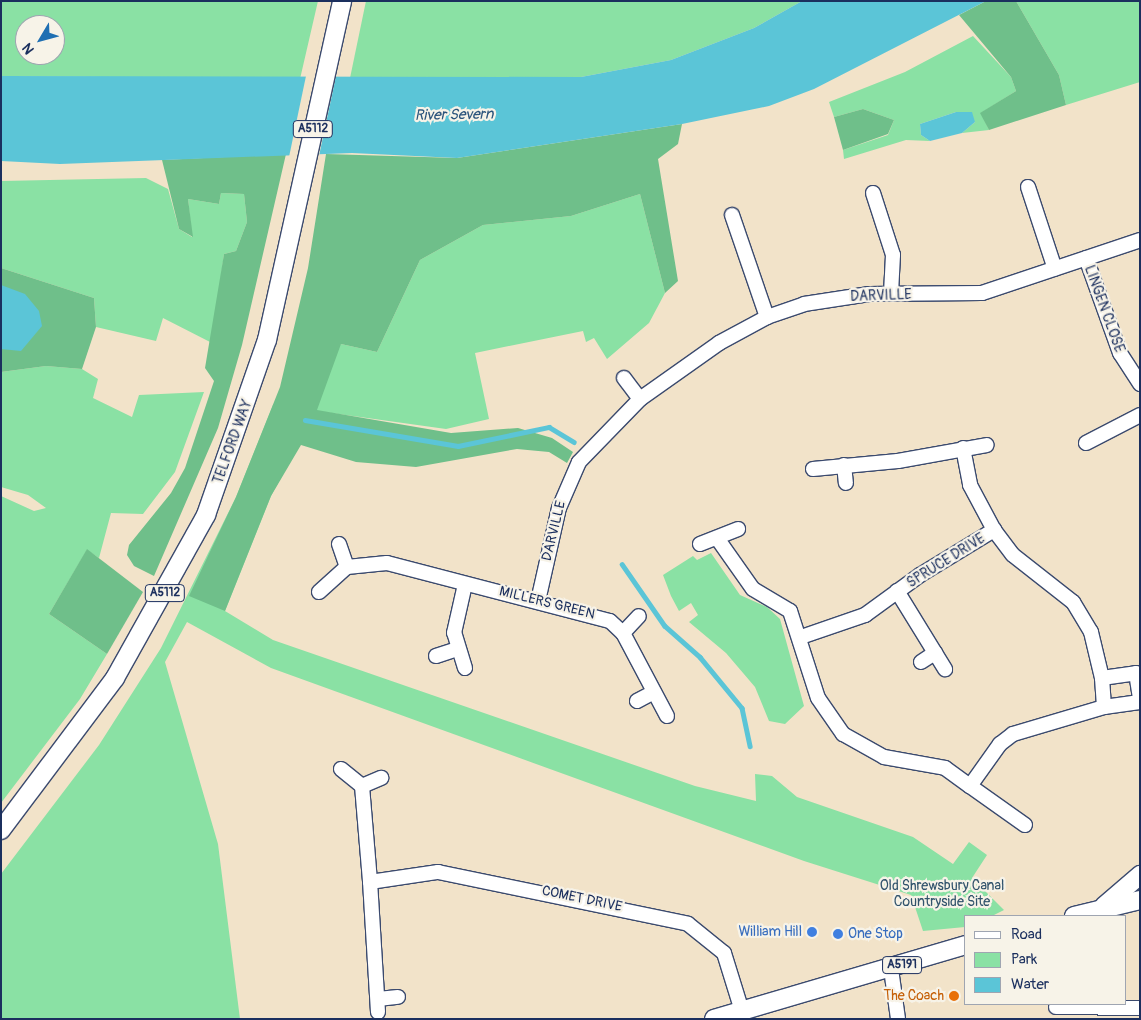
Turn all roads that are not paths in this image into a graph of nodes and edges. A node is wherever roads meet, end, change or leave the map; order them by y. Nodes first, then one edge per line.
1 (342, 1) edge
2 (1028, 187) dead end
3 (873, 193) dead end
4 (732, 215) dead end
5 (1140, 240) edge
6 (1086, 258) junction
7 (1054, 269) junction
8 (891, 294) junction
9 (766, 316) junction
10 (624, 378) dead end
11 (1140, 384) edge
12 (640, 399) junction
13 (1140, 415) edge
14 (1086, 443) dead end
15 (986, 445) dead end
16 (963, 448) junction
17 (844, 464) junction
18 (813, 469) dead end
19 (846, 483) dead end
20 (738, 529) dead end
21 (994, 530) junction
22 (717, 538) junction
23 (339, 544) dead end
24 (700, 544) dead end
25 (347, 567) junction
26 (465, 584) junction
27 (897, 591) junction
28 (319, 592) dead end
29 (538, 601) junction
30 (639, 616) dead end
31 (623, 633) junction
32 (800, 637) junction
33 (457, 649) junction
34 (935, 653) junction
35 (436, 656) dead end
36 (921, 662) dead end
37 (464, 668) dead end
38 (945, 669) dead end
39 (1138, 672) edge
40 (1102, 678) junction
41 (654, 692) junction
42 (1140, 698) edge
43 (637, 701) dead end
44 (1140, 702) edge
45 (1104, 707) junction
46 (667, 716) dead end
47 (341, 769) dead end
48 (381, 778) dead end
49 (362, 786) junction
50 (970, 786) junction
51 (1025, 825) dead end
52 (1, 830) edge
53 (1140, 875) edge
54 (370, 882) junction
55 (1140, 900) edge
56 (1100, 909) junction
57 (1078, 915) edge
58 (964, 945) edge
59 (890, 969) junction
60 (398, 997) dead end
61 (1082, 1006) edge
62 (1056, 1007) dead end
63 (1140, 1008) edge
64 (742, 1011) junction
65 (714, 1019) edge
66 (898, 1019) edge

1 - 52 main road, TELFORD WAY / A5112
2 - 7 street
3 - 8 street
4 - 9 street
5 - 6 street, DARVILLE
6 - 7 street, DARVILLE
6 - 11 street, LINGEN CLOSE
7 - 8 street, DARVILLE
8 - 9 street, DARVILLE
9 - 12 street, DARVILLE
10 - 12 street
12 - 29 street, DARVILLE
13 - 14 street
15 - 16 street
16 - 17 street
16 - 21 street
17 - 18 street
17 - 19 street
20 - 22 street
21 - 27 street, SPRUCE DRIVE
21 - 40 street
22 - 24 street
22 - 32 street
23 - 25 street
25 - 26 street, MILLERS GREEN
25 - 28 street
26 - 29 street, MILLERS GREEN
26 - 33 street
27 - 32 street, SPRUCE DRIVE
27 - 34 street, SPRUCE DRIVE
29 - 31 street, MILLERS GREEN
30 - 31 street
31 - 41 street, MILLERS GREEN
32 - 50 street
33 - 35 street
33 - 37 street
34 - 36 street
34 - 38 street, SPRUCE DRIVE
39 - 40 street
39 - 42 street
40 - 45 street
41 - 43 street
41 - 46 street, MILLERS GREEN
44 - 45 street
45 - 50 street
47 - 49 street
48 - 49 street
49 - 54 street
50 - 51 street
53 - 56 main road
54 - 60 street
54 - 64 street, COMET DRIVE
55 - 56 main road
56 - 57 main road
58 - 59 main road, A5191
59 - 64 main road, A5191
59 - 66 street
61 - 62 street
61 - 63 street
64 - 65 main road, A5191

